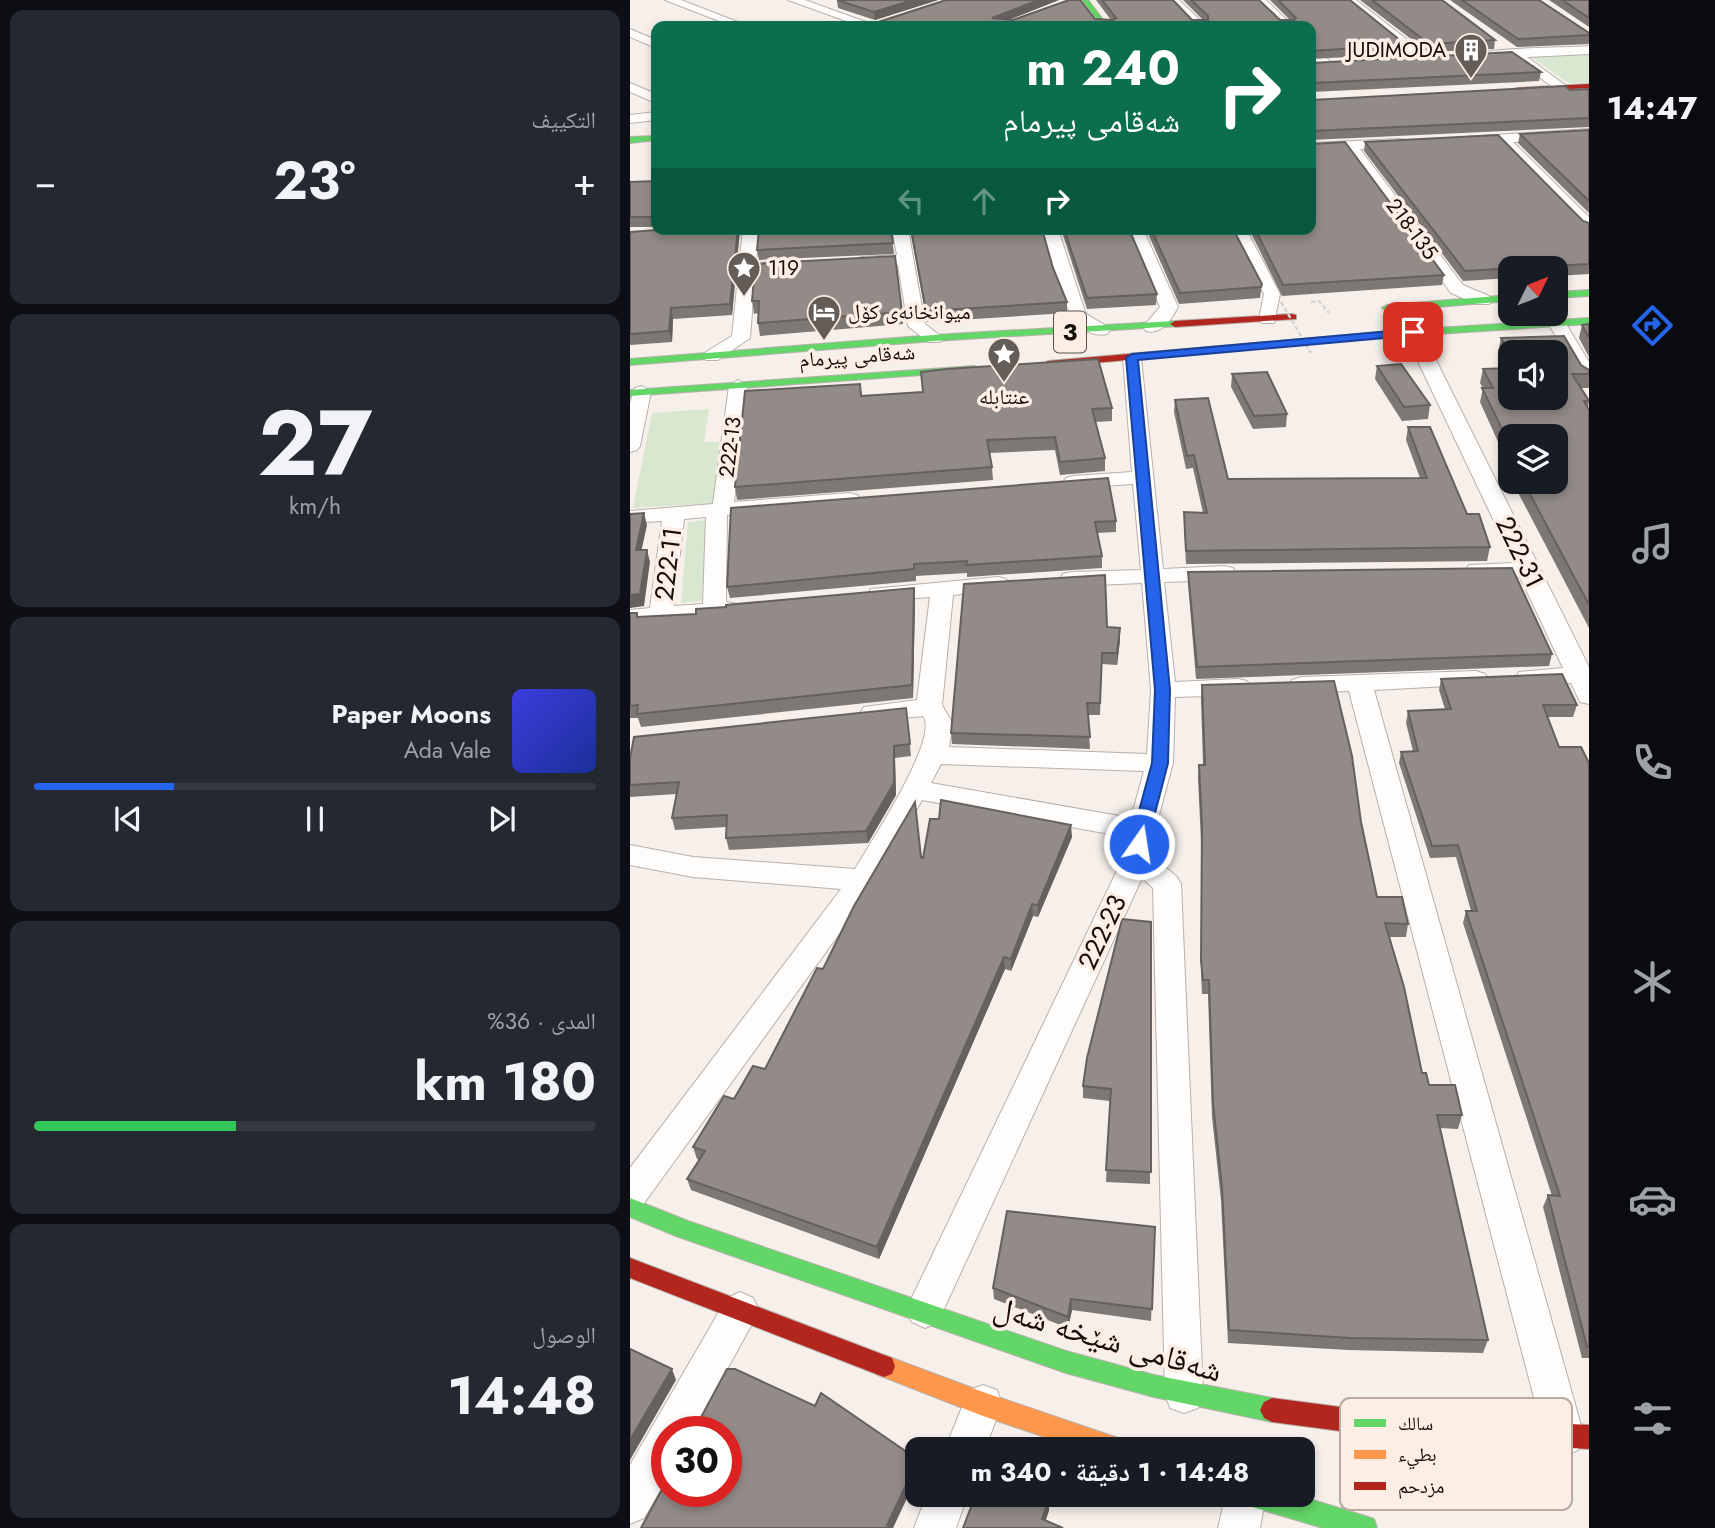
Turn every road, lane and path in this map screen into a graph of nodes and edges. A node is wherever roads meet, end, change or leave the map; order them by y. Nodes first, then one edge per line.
1 (671, 0) edge
2 (794, 0) edge
3 (1085, 0) edge
4 (1173, 0) edge
5 (1260, 0) edge
6 (1349, 0) edge
7 (841, 3) edge
8 (821, 9) junction
9 (728, 21) edge
10 (856, 21) edge
11 (1101, 21) edge
12 (1195, 21) edge
13 (1282, 21) edge
14 (630, 33) edge
15 (1493, 39) edge
16 (651, 42) edge
17 (1589, 50) edge
18 (1316, 53) edge
19 (1514, 54) junction
20 (1463, 57) edge
21 (1399, 60) edge
22 (1316, 65) edge
23 (1589, 86) edge
24 (630, 88) edge
25 (1560, 88) junction
26 (1504, 90) edge
27 (651, 97) edge
28 (651, 117) edge
29 (630, 119) edge
30 (1589, 133) edge
31 (651, 138) edge
32 (1502, 139) junction
33 (630, 140) edge
34 (1447, 141) edge
35 (1419, 143) edge
36 (1350, 146) junction
37 (1316, 148) edge
38 (1589, 226) edge
39 (751, 235) edge
40 (902, 235) edge
41 (1051, 235) edge
42 (1138, 235) edge
43 (1241, 235) edge
44 (904, 260) junction
45 (840, 263) edge
46 (814, 264) edge
47 (750, 268) junction
48 (1589, 293) edge
49 (1568, 294) edge
50 (1498, 299) edge
51 (1479, 300) junction
52 (1281, 302) dead end
53 (1324, 307) dead end
54 (1396, 307) junction
55 (1369, 310) dead end
56 (1268, 319) junction
57 (1589, 321) edge
58 (1568, 322) edge
59 (1514, 326) edge
60 (1559, 326) edge
61 (1152, 327) junction
62 (1485, 328) junction
63 (1101, 330) junction
64 (1413, 332) junction
65 (934, 338) junction
66 (1311, 353) dead end
67 (712, 356) junction
68 (1132, 358) junction
69 (630, 362) edge
70 (1037, 365) edge
71 (996, 367) edge
72 (1589, 377) edge
73 (738, 386) junction
74 (636, 393) edge
75 (630, 446) edge
76 (1145, 477) junction
77 (1049, 484) edge
78 (872, 497) edge
79 (720, 508) junction
80 (674, 513) junction
81 (630, 517) edge
82 (1459, 570) edge
83 (1528, 570) junction
84 (1251, 573) edge
85 (1154, 574) junction
86 (1048, 581) edge
87 (1021, 582) edge
88 (942, 588) junction
89 (861, 596) edge
90 (754, 606) edge
91 (714, 610) junction
92 (662, 615) junction
93 (630, 617) edge
94 (1359, 682) junction
95 (1586, 682) edge
96 (1163, 690) junction
97 (929, 707) junction
98 (848, 716) edge
99 (933, 755) junction
100 (1160, 763) junction
101 (914, 789) junction
102 (1139, 844) junction
103 (630, 855) edge
104 (863, 880) junction
105 (630, 1195) edge
106 (630, 1207) edge
107 (630, 1268) edge
108 (740, 1310) junction
109 (925, 1310) junction
110 (1184, 1394) junction
111 (1566, 1398) edge
112 (983, 1404) junction
113 (680, 1416) edge
114 (1572, 1420) edge
115 (1340, 1421) edge
116 (970, 1437) edge
117 (1080, 1437) edge
118 (1577, 1437) edge
119 (651, 1467) edge
120 (630, 1504) edge
121 (943, 1507) edge
122 (1245, 1507) edge
123 (1293, 1507) edge
124 (935, 1528) edge
125 (1239, 1528) edge
126 (1365, 1528) edge

1 - 9 street
2 - 8 street
3 - 11 main road
4 - 12 street
5 - 13 street
6 - 21 street
7 - 8 street
8 - 10 street
14 - 16 street
15 - 19 street
17 - 19 street
18 - 22 street
19 - 20 street
19 - 25 street
23 - 25 main road
24 - 27 street
25 - 26 main road
28 - 29 street
30 - 32 street
31 - 33 main road
32 - 34 street
32 - 38 street
35 - 36 street
36 - 37 street
36 - 51 street, 218-135
39 - 47 street
40 - 44 street
41 - 63 street
42 - 61 street
43 - 56 street
44 - 45 street
44 - 65 street
46 - 47 street
47 - 67 street
48 - 49 main road
50 - 51 main road
51 - 54 main road
51 - 62 main road
52 - 66 path, bridge
53 - 56 main road, شەقامی پیرمام / 3
54 - 55 main road
54 - 64 main road
56 - 61 main road, شەقامی پیرمام / 3
57 - 58 main road, 3
59 - 62 main road, 3
60 - 72 street
61 - 63 main road, شەقامی پیرمام / 3
62 - 64 main road, 3
63 - 65 main road, شەقامی پیرمام / 3
64 - 68 main road, 3
64 - 83 street, 222-31
65 - 67 main road, شەقامی پیرمام / 3
67 - 69 main road, شەقامی پیرمام / 3
68 - 70 main road, 3
68 - 76 street, 222-23
71 - 73 main road, شەقامی پیرمام
73 - 74 main road, شەقامی پیرمام
73 - 79 street, 222-13
74 - 75 street
76 - 77 street
76 - 85 street, 222-23
78 - 79 street
79 - 80 street
79 - 91 street, 222-13
80 - 81 street
80 - 92 street, 222-11
82 - 83 street
83 - 95 street, 222-31
84 - 85 street
85 - 86 street
85 - 96 street, 222-23
87 - 88 street
88 - 89 street
88 - 97 street
90 - 91 street
91 - 92 street
92 - 93 street
94 - 95 street
94 - 96 street
94 - 111 street
96 - 100 street, 222-23
97 - 98 street
97 - 99 street
99 - 100 street
99 - 101 street
100 - 102 street, 222-23
101 - 102 street
101 - 104 street
102 - 109 street, 222-23
102 - 110 street
103 - 104 street
104 - 105 street
106 - 109 main road, شەقامی شێخه‌ شه‌ل
107 - 108 main road
108 - 112 main road
108 - 113 street
109 - 110 main road, شەقامی شێخه‌ شه‌ل
110 - 115 main road, شەقامی شێخه‌ شه‌ل
112 - 116 street
112 - 117 main road
114 - 118 street
119 - 120 street
121 - 124 street
122 - 125 street
123 - 126 main road

